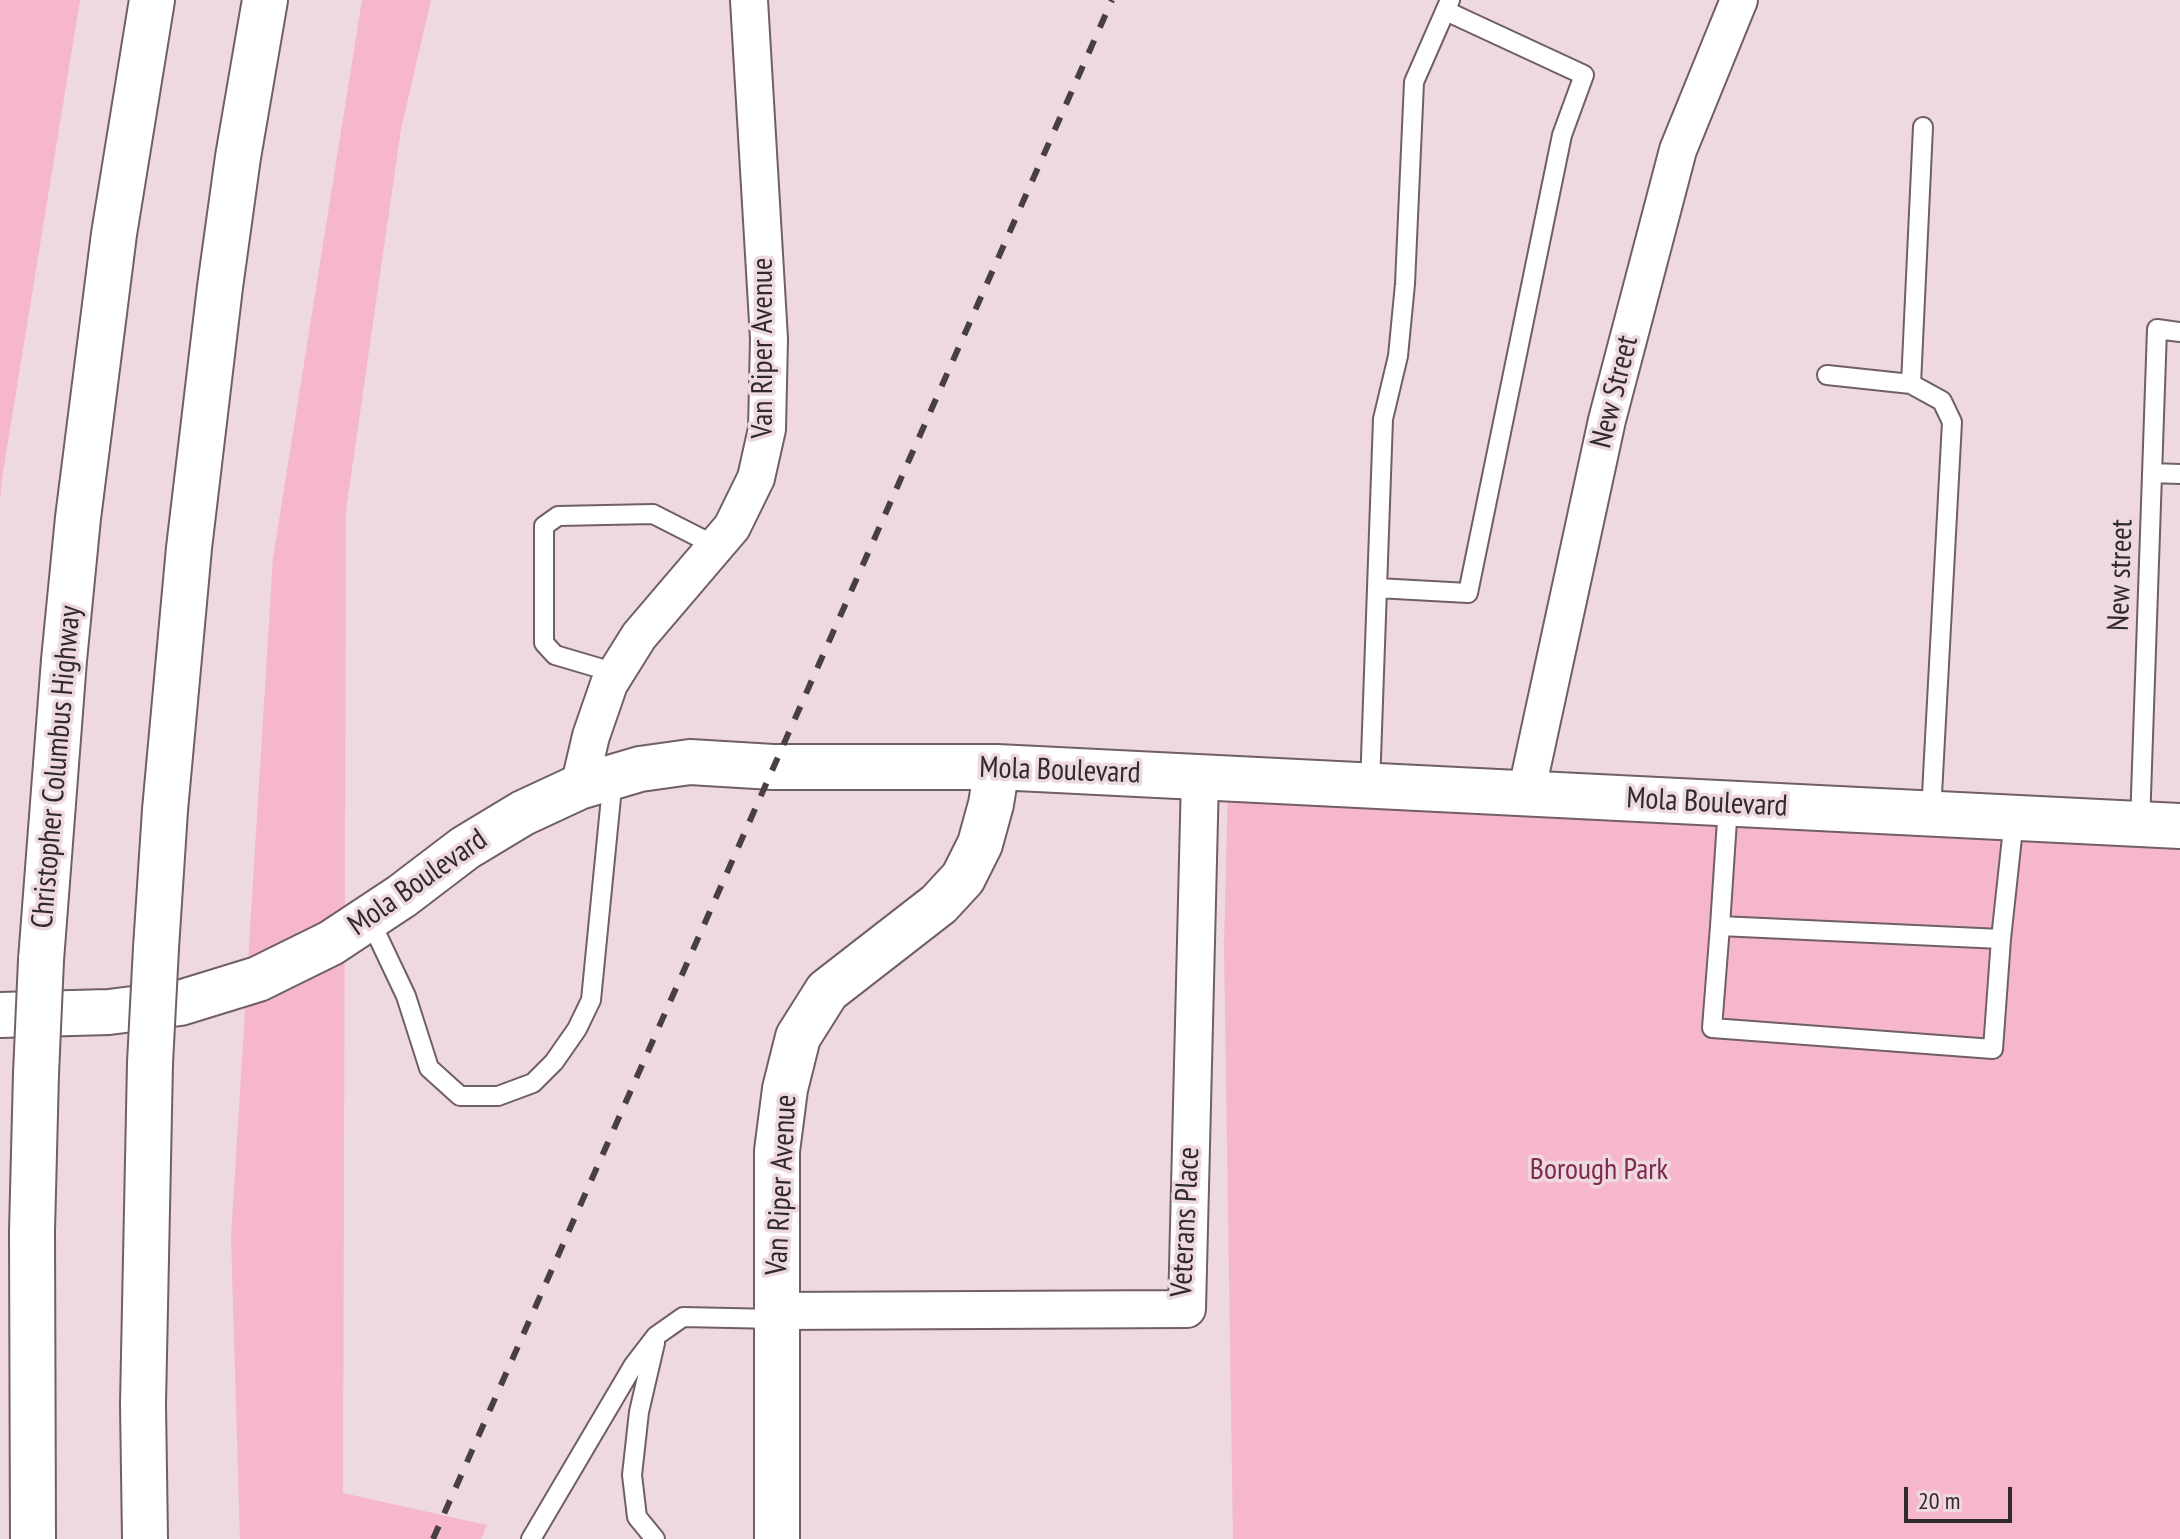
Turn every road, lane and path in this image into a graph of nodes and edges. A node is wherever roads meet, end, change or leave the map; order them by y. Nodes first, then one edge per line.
1 (152, 0) edge
2 (265, 0) edge
3 (749, 0) edge
4 (1739, 0) edge
5 (1448, 5) edge
6 (1923, 127) dead end
7 (2180, 332) edge
8 (1827, 375) dead end
9 (1911, 384) junction
10 (2152, 473) junction
11 (2180, 474) edge
12 (716, 546) junction
13 (1377, 588) junction
14 (616, 673) junction
15 (997, 767) junction
16 (1200, 778) junction
17 (596, 782) junction
18 (1370, 786) junction
19 (1526, 794) junction
20 (1728, 805) junction
21 (1931, 813) junction
22 (2014, 819) junction
23 (2160, 825) edge
24 (369, 918) junction
25 (1720, 926) junction
26 (2001, 939) junction
27 (0, 1015) edge
28 (776, 1315) junction
29 (656, 1336) junction
30 (33, 1539) edge
31 (145, 1539) edge
32 (531, 1539) edge
33 (655, 1539) edge
34 (777, 1539) edge

1 - 30 main road, Christopher Columbus Highway, bridge
2 - 31 main road, bridge
3 - 12 street, Van Riper Avenue
4 - 19 street, New Street
5 - 13 lane
5 - 13 lane
6 - 9 lane
7 - 10 lane, New street
8 - 9 lane
9 - 21 lane
10 - 11 lane
10 - 23 lane, New street
12 - 14 street, Van Riper Avenue
12 - 14 lane
13 - 18 lane
14 - 17 street, Van Riper Avenue
15 - 16 main road, Mola Boulevard
15 - 17 main road, Mola Boulevard
15 - 28 main road, Van Riper Avenue
16 - 18 main road, Mola Boulevard
16 - 28 street, Veterans Place
17 - 24 main road, Mola Boulevard
17 - 24 lane
18 - 19 main road, Mola Boulevard
19 - 20 main road, Mola Boulevard
20 - 21 main road, Mola Boulevard
20 - 25 lane
21 - 22 main road, Mola Boulevard
22 - 23 main road, Mola Boulevard
22 - 26 lane
24 - 27 main road, Mola Boulevard
25 - 26 lane
25 - 26 lane
28 - 29 lane
28 - 34 main road, Van Riper Avenue
29 - 32 lane
29 - 33 lane

